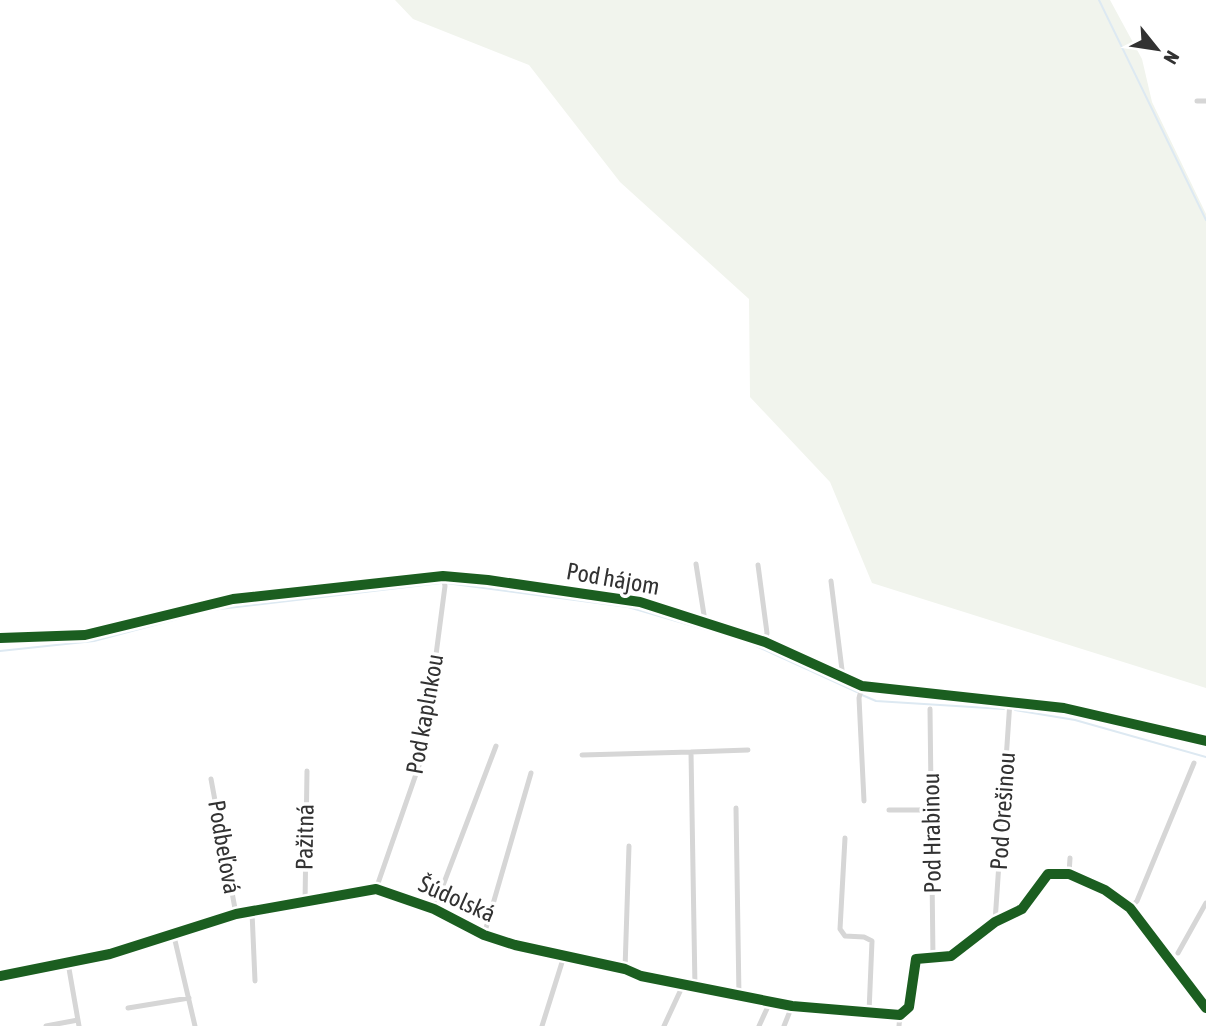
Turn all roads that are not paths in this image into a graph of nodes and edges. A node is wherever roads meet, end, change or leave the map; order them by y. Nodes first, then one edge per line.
1 (1196, 101) dead end
2 (1206, 101) edge
3 (696, 564) dead end
4 (758, 565) dead end
5 (444, 580) junction
6 (831, 581) dead end
7 (702, 621) junction
8 (0, 638) edge
9 (765, 642) junction
10 (843, 678) junction
11 (861, 692) junction
12 (1010, 701) junction
13 (930, 709) dead end
14 (1206, 741) edge
15 (496, 746) dead end
16 (748, 750) dead end
17 (691, 752) junction
18 (582, 755) dead end
19 (1194, 763) dead end
20 (307, 771) dead end
21 (531, 773) dead end
22 (211, 779) dead end
23 (864, 802) dead end
24 (736, 808) dead end
25 (890, 810) dead end
26 (931, 810) junction
27 (845, 838) dead end
28 (629, 846) dead end
29 (1070, 858) dead end
30 (1069, 874) junction
31 (376, 889) junction
32 (305, 902) junction
33 (1206, 903) edge
34 (1130, 908) junction
35 (434, 909) junction
36 (252, 912) junction
37 (236, 915) junction
38 (995, 922) junction
39 (173, 932) junction
40 (484, 935) junction
41 (1178, 953) dead end
42 (564, 956) junction
43 (933, 957) junction
44 (68, 963) junction
45 (625, 968) junction
46 (0, 976) edge
47 (255, 981) dead end
48 (683, 985) junction
49 (695, 988) junction
50 (738, 997) junction
51 (189, 999) junction
52 (769, 1002) junction
53 (792, 1006) junction
54 (1206, 1007) edge
55 (128, 1009) dead end
56 (869, 1012) junction
57 (900, 1015) junction
58 (79, 1023) edge
59 (46, 1026) edge
60 (195, 1026) edge
61 (542, 1026) edge
62 (664, 1026) edge
63 (759, 1026) edge
64 (783, 1026) edge
65 (899, 1026) edge

1 - 2 street
3 - 7 street
4 - 9 street
5 - 7 street, Pod hájom
5 - 8 street, Pod hájom
5 - 31 street, Pod kaplnkou
6 - 10 street
7 - 9 street, Pod hájom
9 - 10 street, Pod hájom
10 - 11 street, Pod hájom
11 - 12 street, Pod hájom
11 - 23 street
12 - 14 street, Pod hájom
12 - 38 street, Pod Orešinou
13 - 26 street, Pod Hrabinou
15 - 35 street, Šúdolská
16 - 17 street
17 - 18 street
17 - 49 street
19 - 34 street
20 - 32 street, Pažitná
21 - 40 street
22 - 37 street, Podbeľová
24 - 50 street
25 - 26 street
26 - 43 street, Pod Hrabinou
27 - 56 street
28 - 45 street
29 - 30 street
30 - 34 street
30 - 38 street
31 - 32 street, Šúdolská
31 - 35 street, Šúdolská
32 - 36 street, Šúdolská
33 - 41 street
34 - 54 street
35 - 40 street, Šúdolská
36 - 37 street, Šúdolská
36 - 47 street
37 - 39 street, Šúdolská
38 - 43 street
39 - 44 street, Šúdolská
39 - 51 street
40 - 42 street, Šúdolská
42 - 45 street, Šúdolská
42 - 61 street
43 - 57 street
44 - 46 street, Šúdolská
44 - 58 street
45 - 48 street, Šúdolská
48 - 49 street, Šúdolská
48 - 62 street
49 - 50 street, Šúdolská
50 - 52 street, Šúdolská
51 - 55 street
51 - 60 street
52 - 53 street, Šúdolská
52 - 63 street
53 - 56 street, Šúdolská
53 - 64 street
56 - 57 street, Šúdolská
57 - 65 street
58 - 59 street

